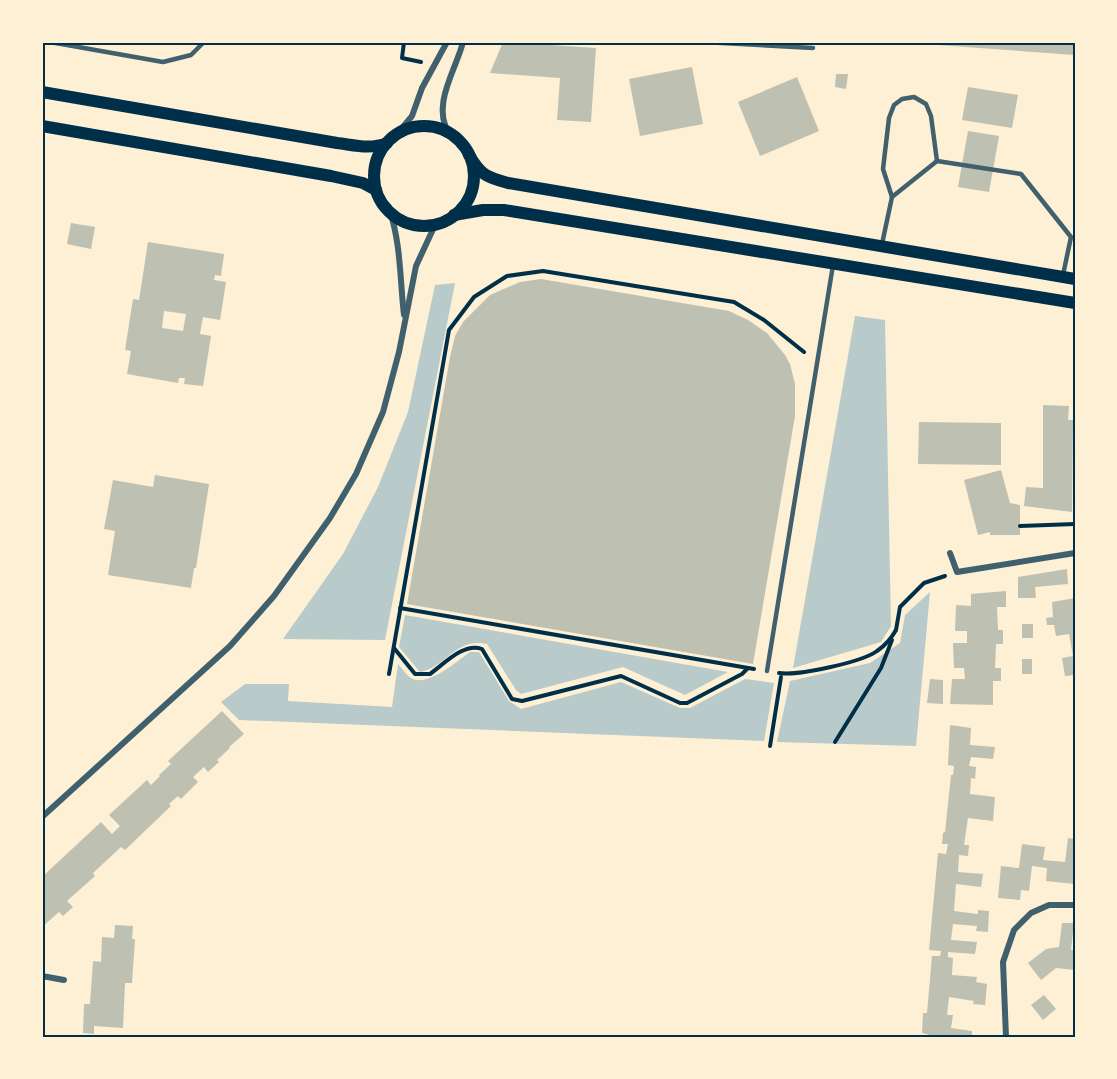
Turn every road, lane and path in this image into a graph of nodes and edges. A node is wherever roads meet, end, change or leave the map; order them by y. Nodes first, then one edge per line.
1 (50, 42) edge
2 (204, 42) edge
3 (404, 42) edge
4 (447, 42) edge
5 (463, 42) edge
6 (702, 42) edge
7 (813, 48) dead end
8 (434, 65) junction
9 (42, 92) edge
10 (42, 126) edge
11 (398, 133) junction
12 (449, 133) junction
13 (387, 143) junction
14 (469, 155) junction
15 (937, 162) junction
16 (376, 190) junction
17 (892, 197) junction
18 (390, 212) junction
19 (454, 215) junction
20 (435, 225) junction
21 (881, 246) junction
22 (833, 265) junction
23 (1069, 278) edge
24 (1075, 303) edge
25 (405, 324) junction
26 (815, 373) junction
27 (1075, 524) edge
28 (1020, 526) dead end
29 (950, 553) dead end
30 (1075, 553) edge
31 (957, 572) junction
32 (400, 608) junction
33 (896, 630) junction
34 (394, 648) junction
35 (749, 668) junction
36 (767, 671) junction
37 (389, 674) dead end
38 (782, 674) junction
39 (835, 742) dead end
40 (770, 746) dead end
41 (42, 817) edge
42 (1075, 905) edge
43 (42, 976) edge
44 (64, 980) dead end
45 (1006, 1037) edge

1 - 2 lane
3 - 8 path
4 - 8 street
5 - 12 street
6 - 7 lane
8 - 11 street
9 - 13 main road
10 - 16 main road
11 - 12 main road
11 - 13 main road
12 - 14 main road
13 - 16 main road
14 - 19 main road
14 - 21 main road
15 - 17 lane
15 - 17 lane
15 - 23 lane
16 - 18 main road
17 - 21 lane
18 - 20 main road
18 - 25 street
19 - 20 main road
19 - 22 main road
20 - 25 street
21 - 23 main road
22 - 24 main road
22 - 26 lane
25 - 41 street
26 - 32 path
26 - 36 lane
27 - 28 path
29 - 31 street
30 - 31 street
31 - 33 path
32 - 34 path
32 - 35 path
33 - 38 path
33 - 39 path
34 - 35 path
34 - 37 path
35 - 36 path
36 - 38 path
38 - 40 path
42 - 45 street
43 - 44 street

